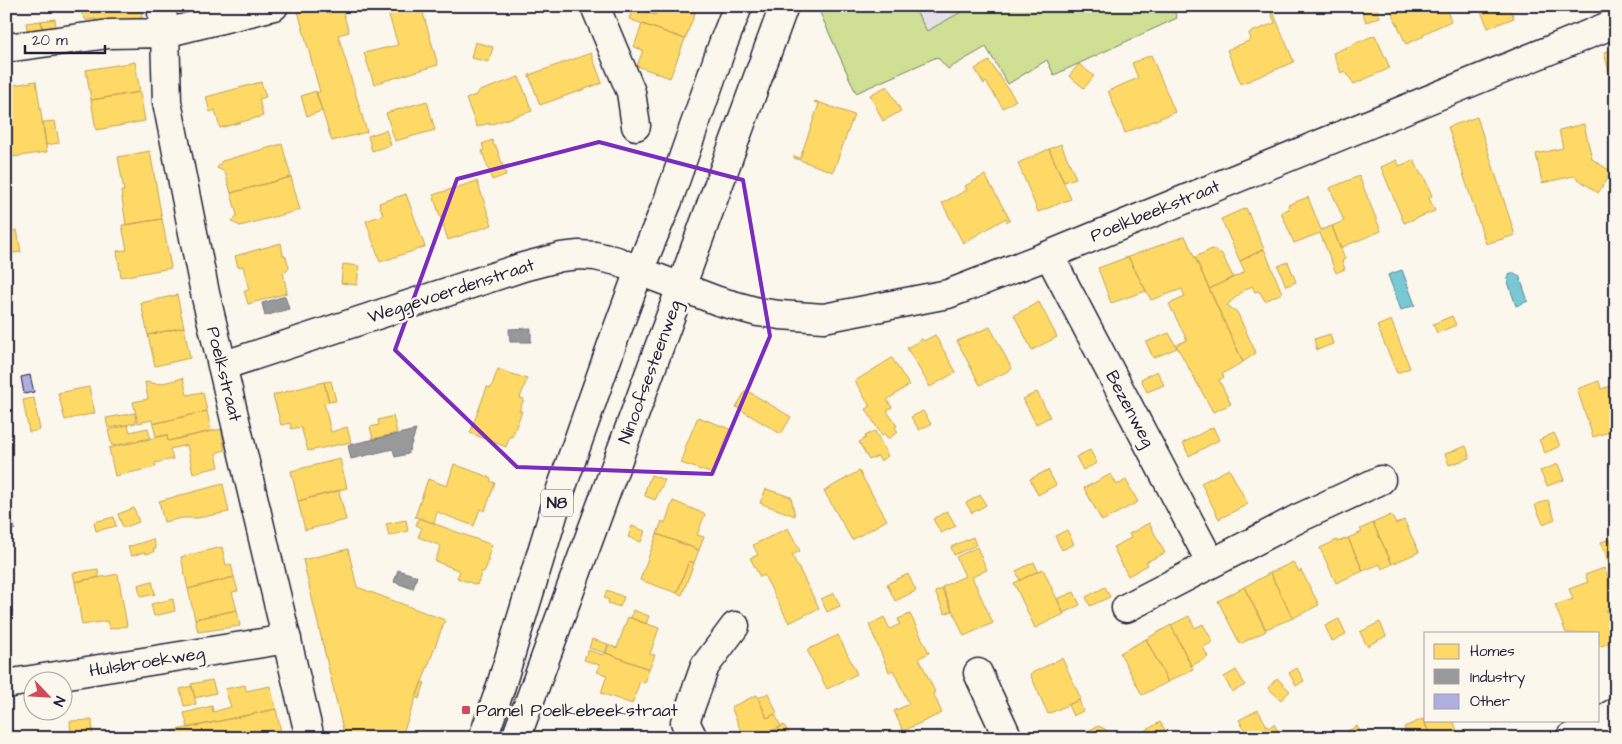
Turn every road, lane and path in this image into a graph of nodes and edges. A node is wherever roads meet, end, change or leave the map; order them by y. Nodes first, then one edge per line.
1 (161, 6) edge
2 (274, 6) edge
3 (596, 6) edge
4 (738, 6) edge
5 (784, 6) edge
6 (1616, 23) edge
7 (165, 33) junction
8 (6, 48) edge
9 (636, 126) dead end
10 (1049, 255) junction
11 (639, 272) junction
12 (681, 288) junction
13 (222, 366) junction
14 (1381, 480) dead end
15 (1211, 563) junction
16 (1126, 608) dead end
17 (734, 626) dead end
18 (287, 639) junction
19 (978, 673) dead end
20 (6, 684) edge
21 (1616, 712) edge
22 (1600, 721) edge
23 (1598, 722) edge
24 (310, 738) edge
25 (483, 738) edge
26 (516, 738) edge
27 (693, 738) edge
28 (1008, 738) edge
29 (1570, 738) edge

1 - 7 street, Poelkstraat
2 - 7 street
3 - 9 street
4 - 11 street, N8
5 - 12 street, Ninoofsesteenweg / N8
6 - 10 street, Poelkbeekstraat
7 - 8 street
7 - 13 street, Poelkstraat
10 - 12 street, Poelkbeekstraat
10 - 15 street, Bezenweg
11 - 12 street, Weggevoerdenstraat
11 - 13 street, Weggevoerdenstraat
11 - 25 street, N8
12 - 26 street, Ninoofsesteenweg / N8
13 - 18 street, Poelkstraat
14 - 15 street
15 - 16 street
17 - 27 street
18 - 20 street, Hulsbroekweg
18 - 24 street, Poelkstraat
19 - 28 street
21 - 22 street
23 - 29 street

